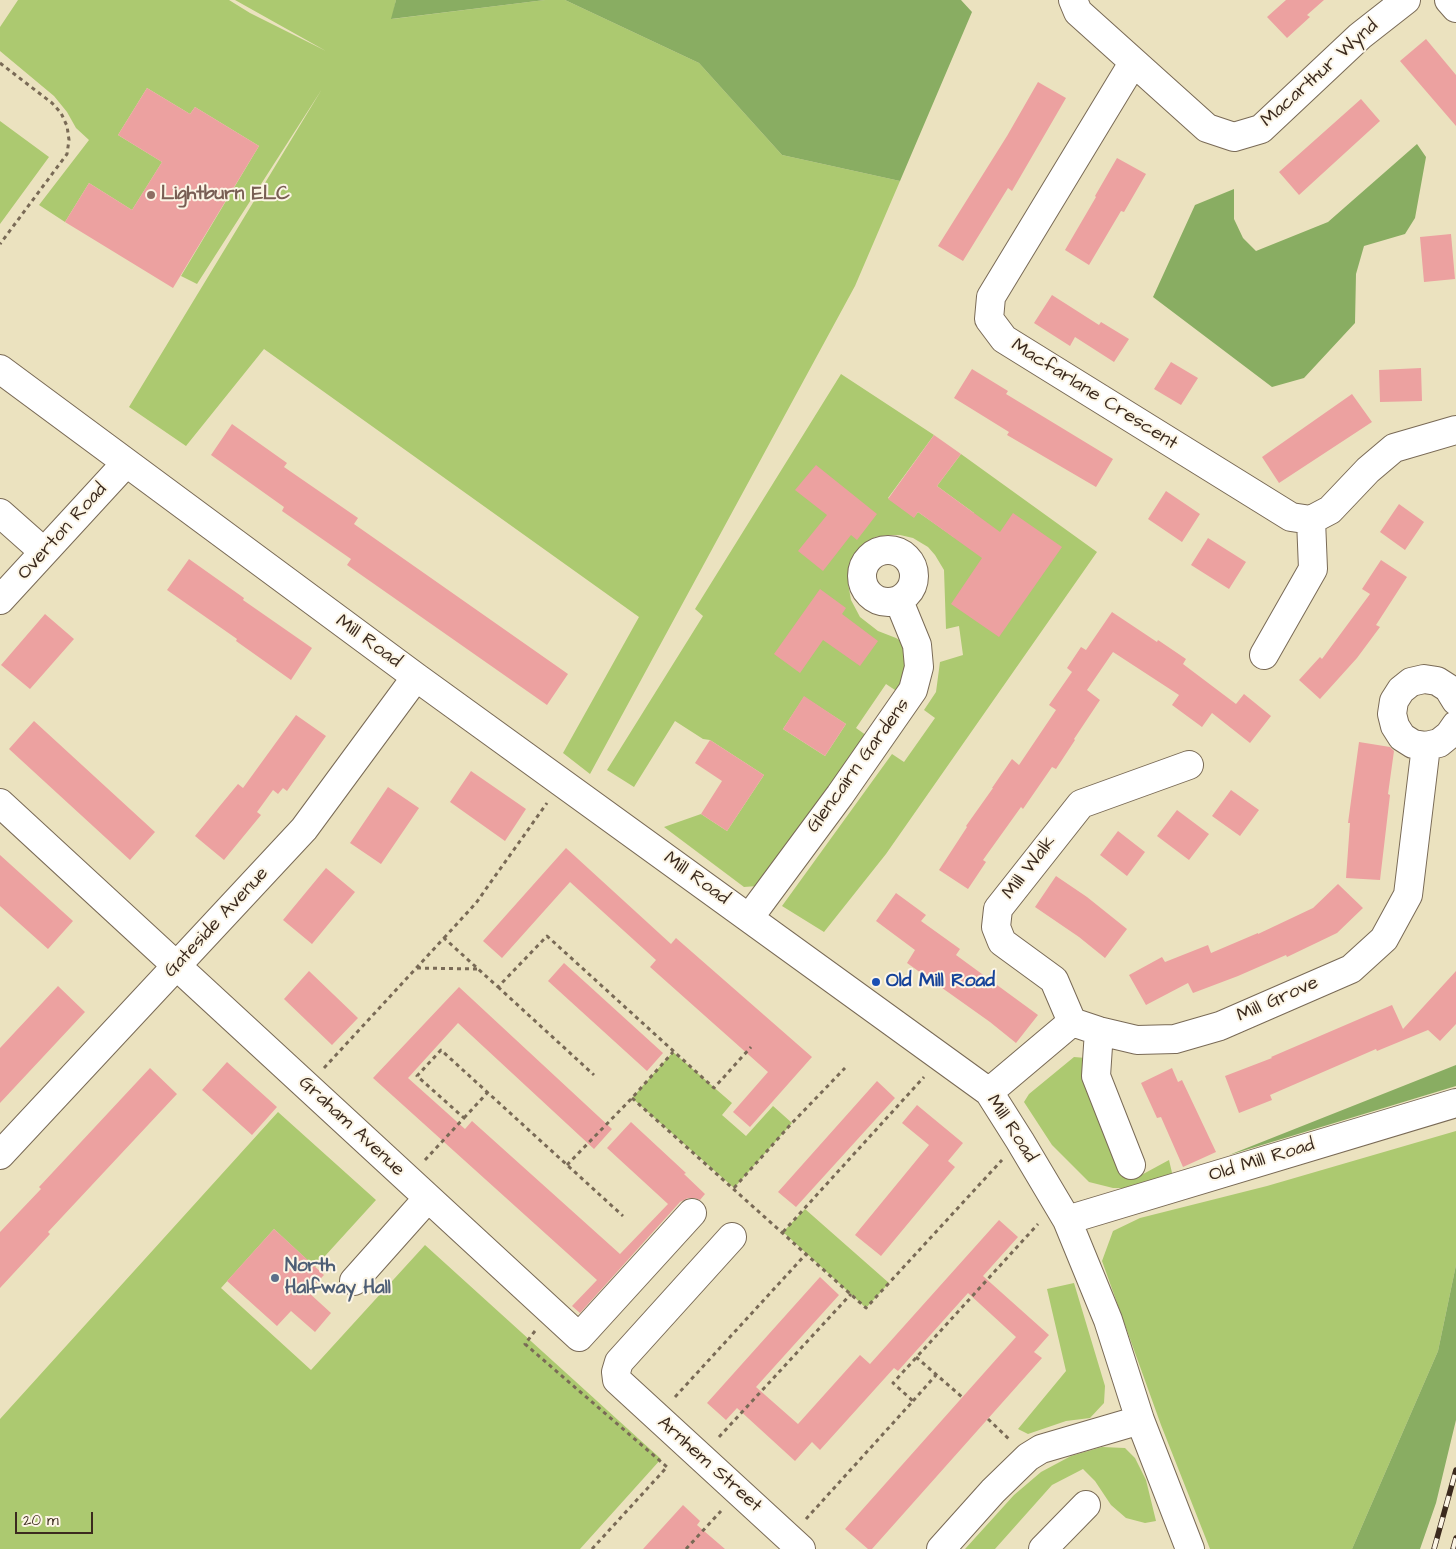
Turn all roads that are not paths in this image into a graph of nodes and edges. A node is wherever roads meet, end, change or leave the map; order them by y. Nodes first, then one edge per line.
1 (1073, 0) edge
2 (1406, 0) edge
3 (1449, 0) edge
4 (1456, 8) edge
5 (1133, 63) junction
6 (0, 369) edge
7 (1456, 430) edge
8 (126, 463) junction
9 (0, 513) edge
10 (1311, 520) junction
11 (44, 552) junction
12 (0, 600) edge
13 (900, 601) dead end
14 (1264, 655) dead end
15 (416, 677) junction
16 (1456, 701) edge
17 (1456, 725) edge
18 (1426, 746) junction
19 (1189, 765) dead end
20 (0, 803) edge
21 (749, 918) junction
22 (177, 967) junction
23 (1072, 1022) junction
24 (1099, 1031) junction
25 (988, 1092) junction
26 (1456, 1103) edge
27 (0, 1155) edge
28 (1131, 1165) dead end
29 (428, 1198) junction
30 (1062, 1212) junction
31 (692, 1213) dead end
32 (732, 1237) dead end
33 (354, 1281) dead end
34 (1140, 1420) junction
35 (1086, 1505) dead end
36 (795, 1543) edge
37 (941, 1549) edge
38 (1043, 1549) edge
39 (1190, 1549) edge

1 - 5 street, Macarthur Wynd
2 - 5 street, Macarthur Wynd
3 - 4 street
5 - 10 street, Macfarlane Crescent
6 - 8 street, Mill Road
7 - 10 street
8 - 11 street, Overton Road
8 - 15 street, Mill Road
9 - 11 street
10 - 14 street
11 - 12 street, Overton Road
13 - 21 street, Glencairn Gardens
15 - 21 street, Mill Road
15 - 22 street, Gateside Avenue
16 - 18 street
17 - 18 street
18 - 24 street, Mill Grove
19 - 23 street, Mill Walk
20 - 22 street, Graham Avenue
21 - 25 street, Mill Road
22 - 27 street, Gateside Avenue
22 - 29 street, Graham Avenue
23 - 24 street, Mill Grove
23 - 25 street
24 - 28 street
25 - 30 street, Mill Road
26 - 30 street, Old Mill Road
29 - 31 street, Graham Avenue
29 - 33 street
30 - 34 street, Mill Road
32 - 36 street, Arnhem Street
34 - 37 street
34 - 39 street, Mill Road
35 - 38 street

